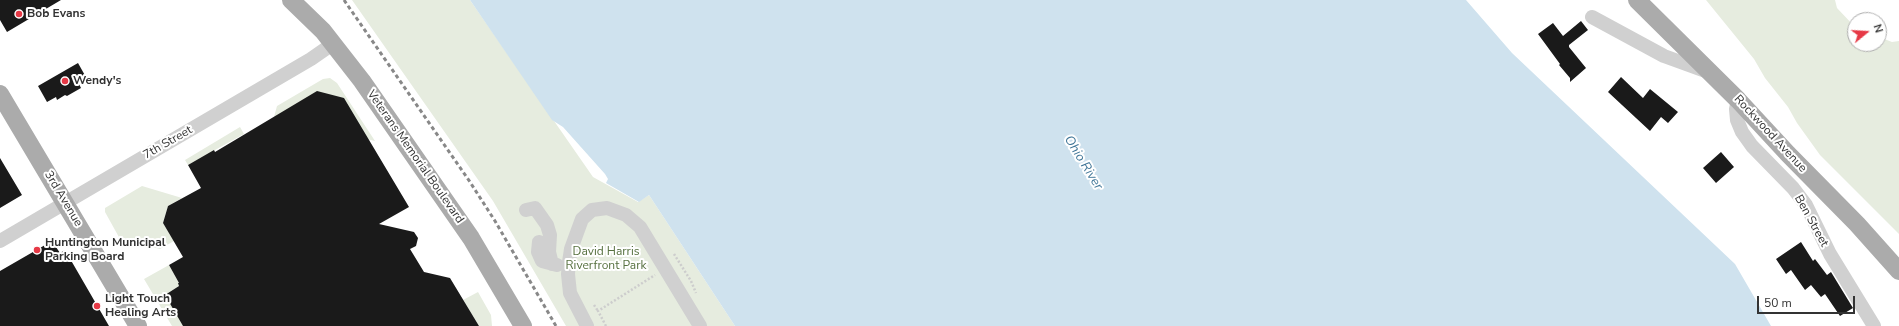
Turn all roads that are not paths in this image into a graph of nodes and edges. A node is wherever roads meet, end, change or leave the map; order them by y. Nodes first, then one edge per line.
1 (291, 0) edge
2 (1637, 0) edge
3 (1592, 17) dead end
4 (334, 43) junction
5 (1710, 73) junction
6 (0, 94) edge
7 (1738, 100) junction
8 (65, 203) junction
9 (526, 210) dead end
10 (0, 241) edge
11 (538, 242) dead end
12 (552, 264) junction
13 (568, 265) junction
14 (1899, 271) edge
15 (138, 326) edge
16 (523, 326) edge
17 (587, 326) edge
18 (700, 326) edge
19 (1874, 326) edge

1 - 4 main road, Veterans Memorial Boulevard
2 - 5 main road, Rockwood Avenue
3 - 5 street
4 - 8 street, 7th Street
4 - 16 main road, Veterans Memorial Boulevard
5 - 7 main road, Rockwood Avenue
6 - 8 main road, 3rd Avenue
7 - 14 main road, Rockwood Avenue
7 - 19 street, Ben Street
8 - 10 street, 7th Street
8 - 15 main road, 3rd Avenue
9 - 12 street
11 - 12 street
12 - 13 street
13 - 17 street
13 - 18 street

